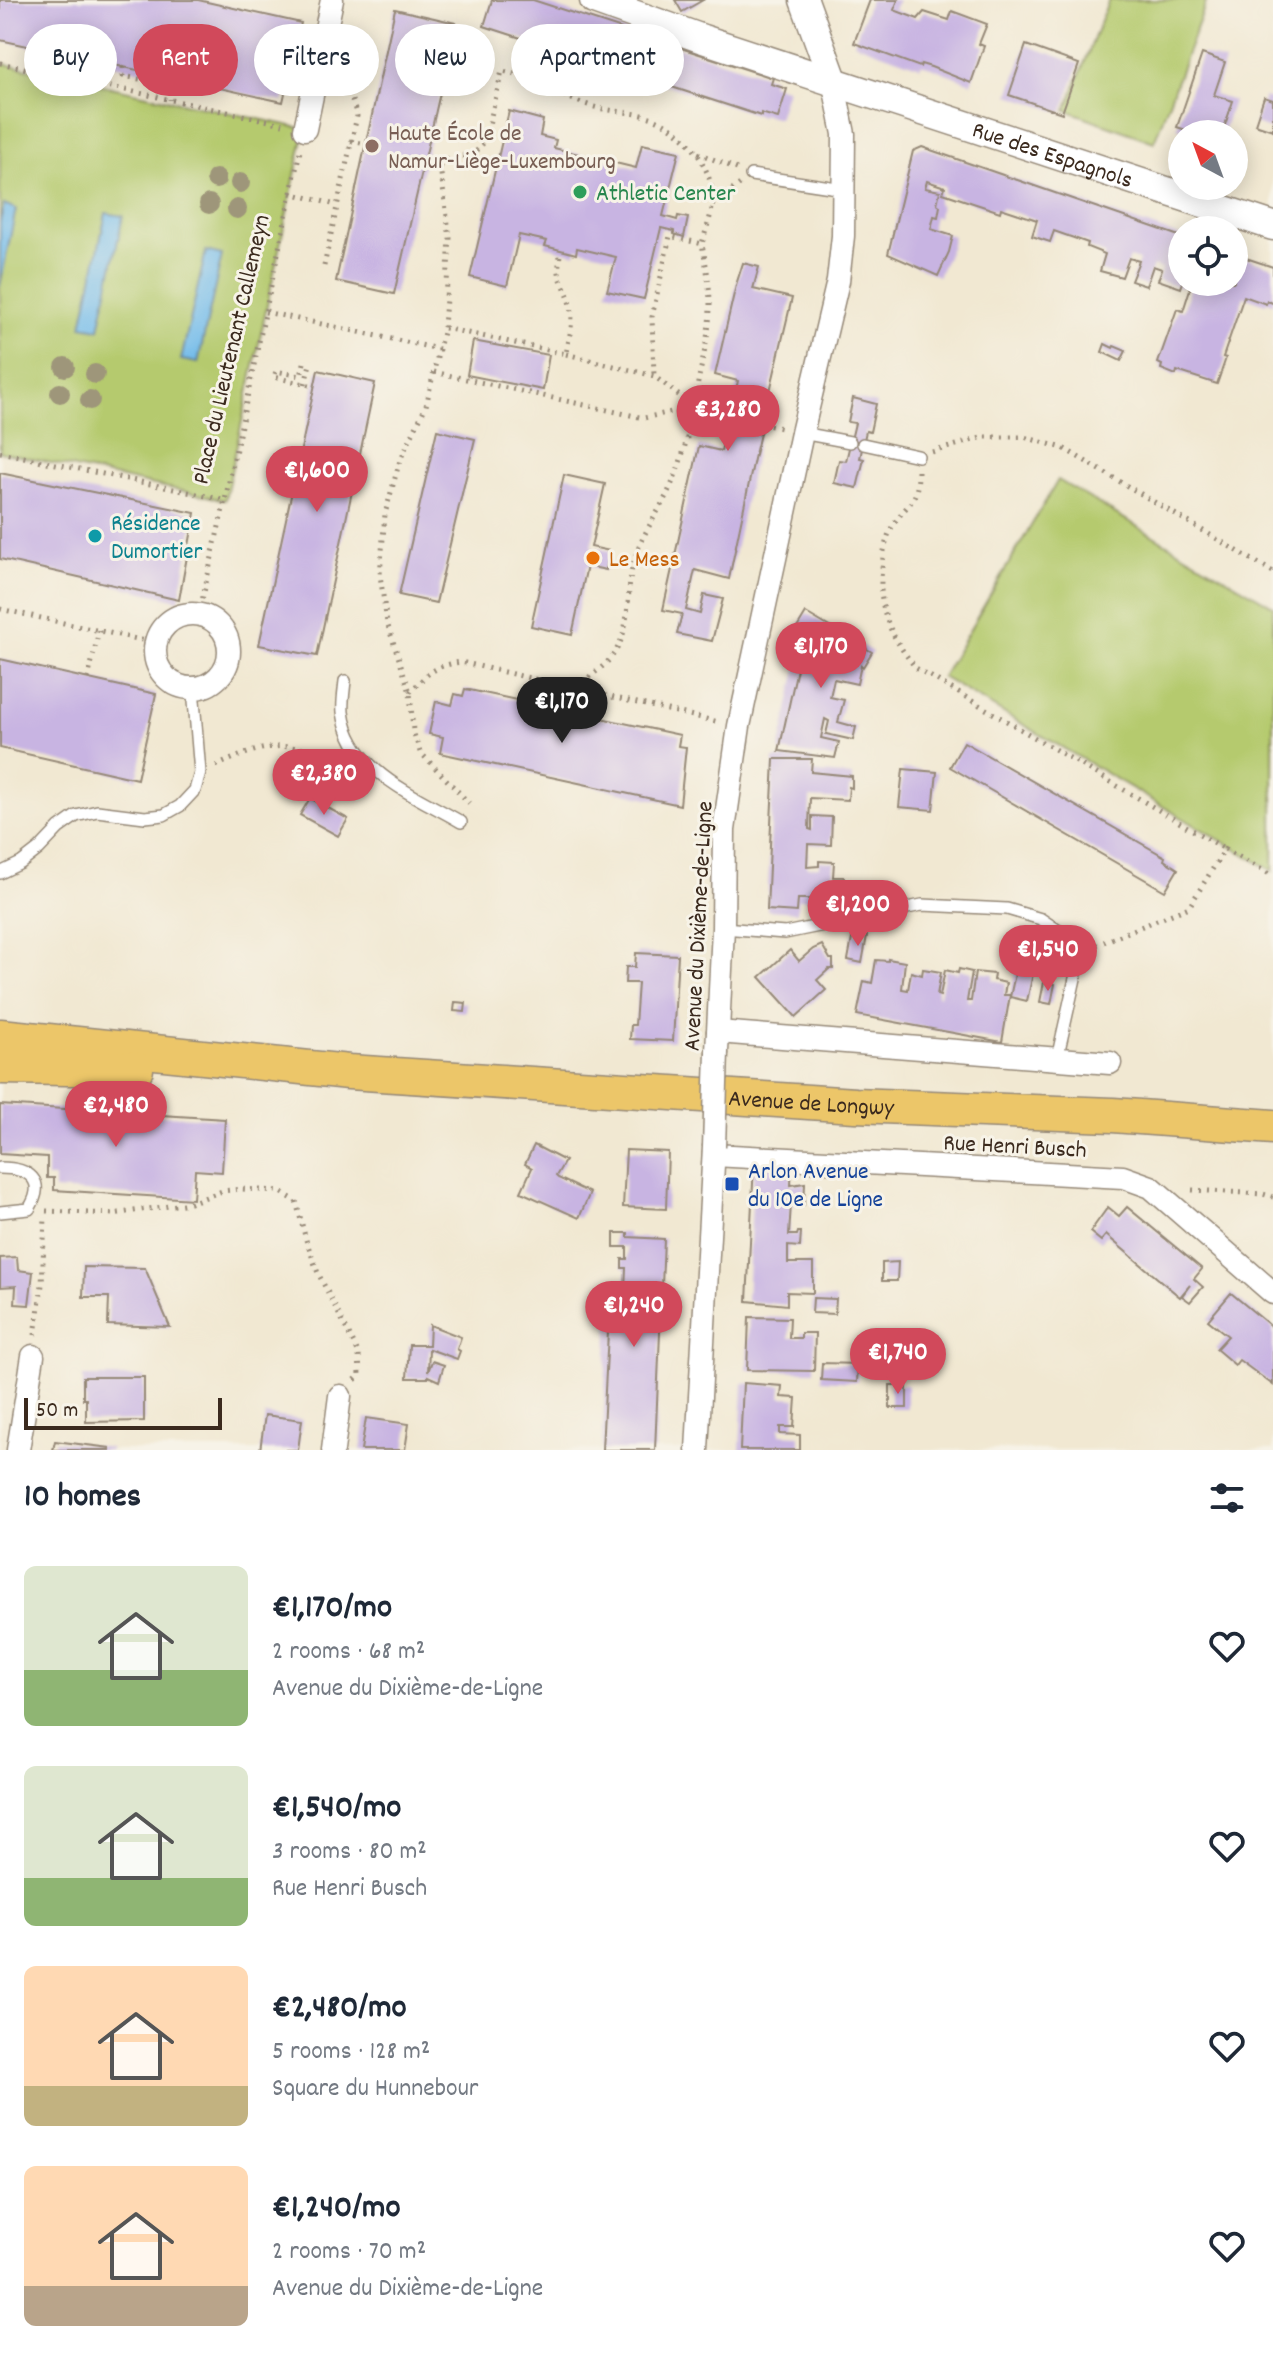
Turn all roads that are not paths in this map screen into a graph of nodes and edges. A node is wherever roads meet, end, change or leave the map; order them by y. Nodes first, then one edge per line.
1 (332, 0) edge
2 (594, 0) edge
3 (804, 0) edge
4 (833, 80) junction
5 (305, 129) road end
6 (751, 175) road end
7 (844, 189) junction
8 (1273, 226) edge
9 (802, 433) junction
10 (918, 456) road end
11 (345, 681) dead end
12 (193, 688) junction
13 (461, 822) dead end
14 (0, 873) edge
15 (723, 928) junction
16 (0, 1036) edge
17 (717, 1042) junction
18 (1057, 1059) junction
19 (1110, 1063) dead end
20 (0, 1067) edge
21 (349, 1072) junction
22 (1273, 1127) edge
23 (714, 1151) junction
24 (0, 1168) edge
25 (0, 1212) edge
26 (1273, 1293) edge
27 (33, 1356) road end
28 (340, 1396) road end
29 (18, 1450) edge
30 (333, 1450) edge
31 (697, 1450) edge

1 - 5 street
2 - 4 street, Rue des Espagnols
3 - 4 street
4 - 7 street, Avenue du Dixième-de-Ligne
4 - 8 street, Rue des Espagnols
6 - 7 lane
7 - 9 street, Avenue du Dixième-de-Ligne
9 - 10 lane
9 - 15 street, Avenue du Dixième-de-Ligne
11 - 13 lane
12 - 12 street
12 - 14 lane
15 - 17 street, Avenue du Dixième-de-Ligne
15 - 18 lane
16 - 21 main road
17 - 18 street
17 - 23 street, Avenue du Dixième-de-Ligne, bridge
18 - 19 street
20 - 21 main road
21 - 22 main road, Avenue de Longwy
23 - 26 street, Rue Henri Busch
23 - 31 street, Avenue du Dixième-de-Ligne
24 - 25 lane
27 - 29 street
28 - 30 street

